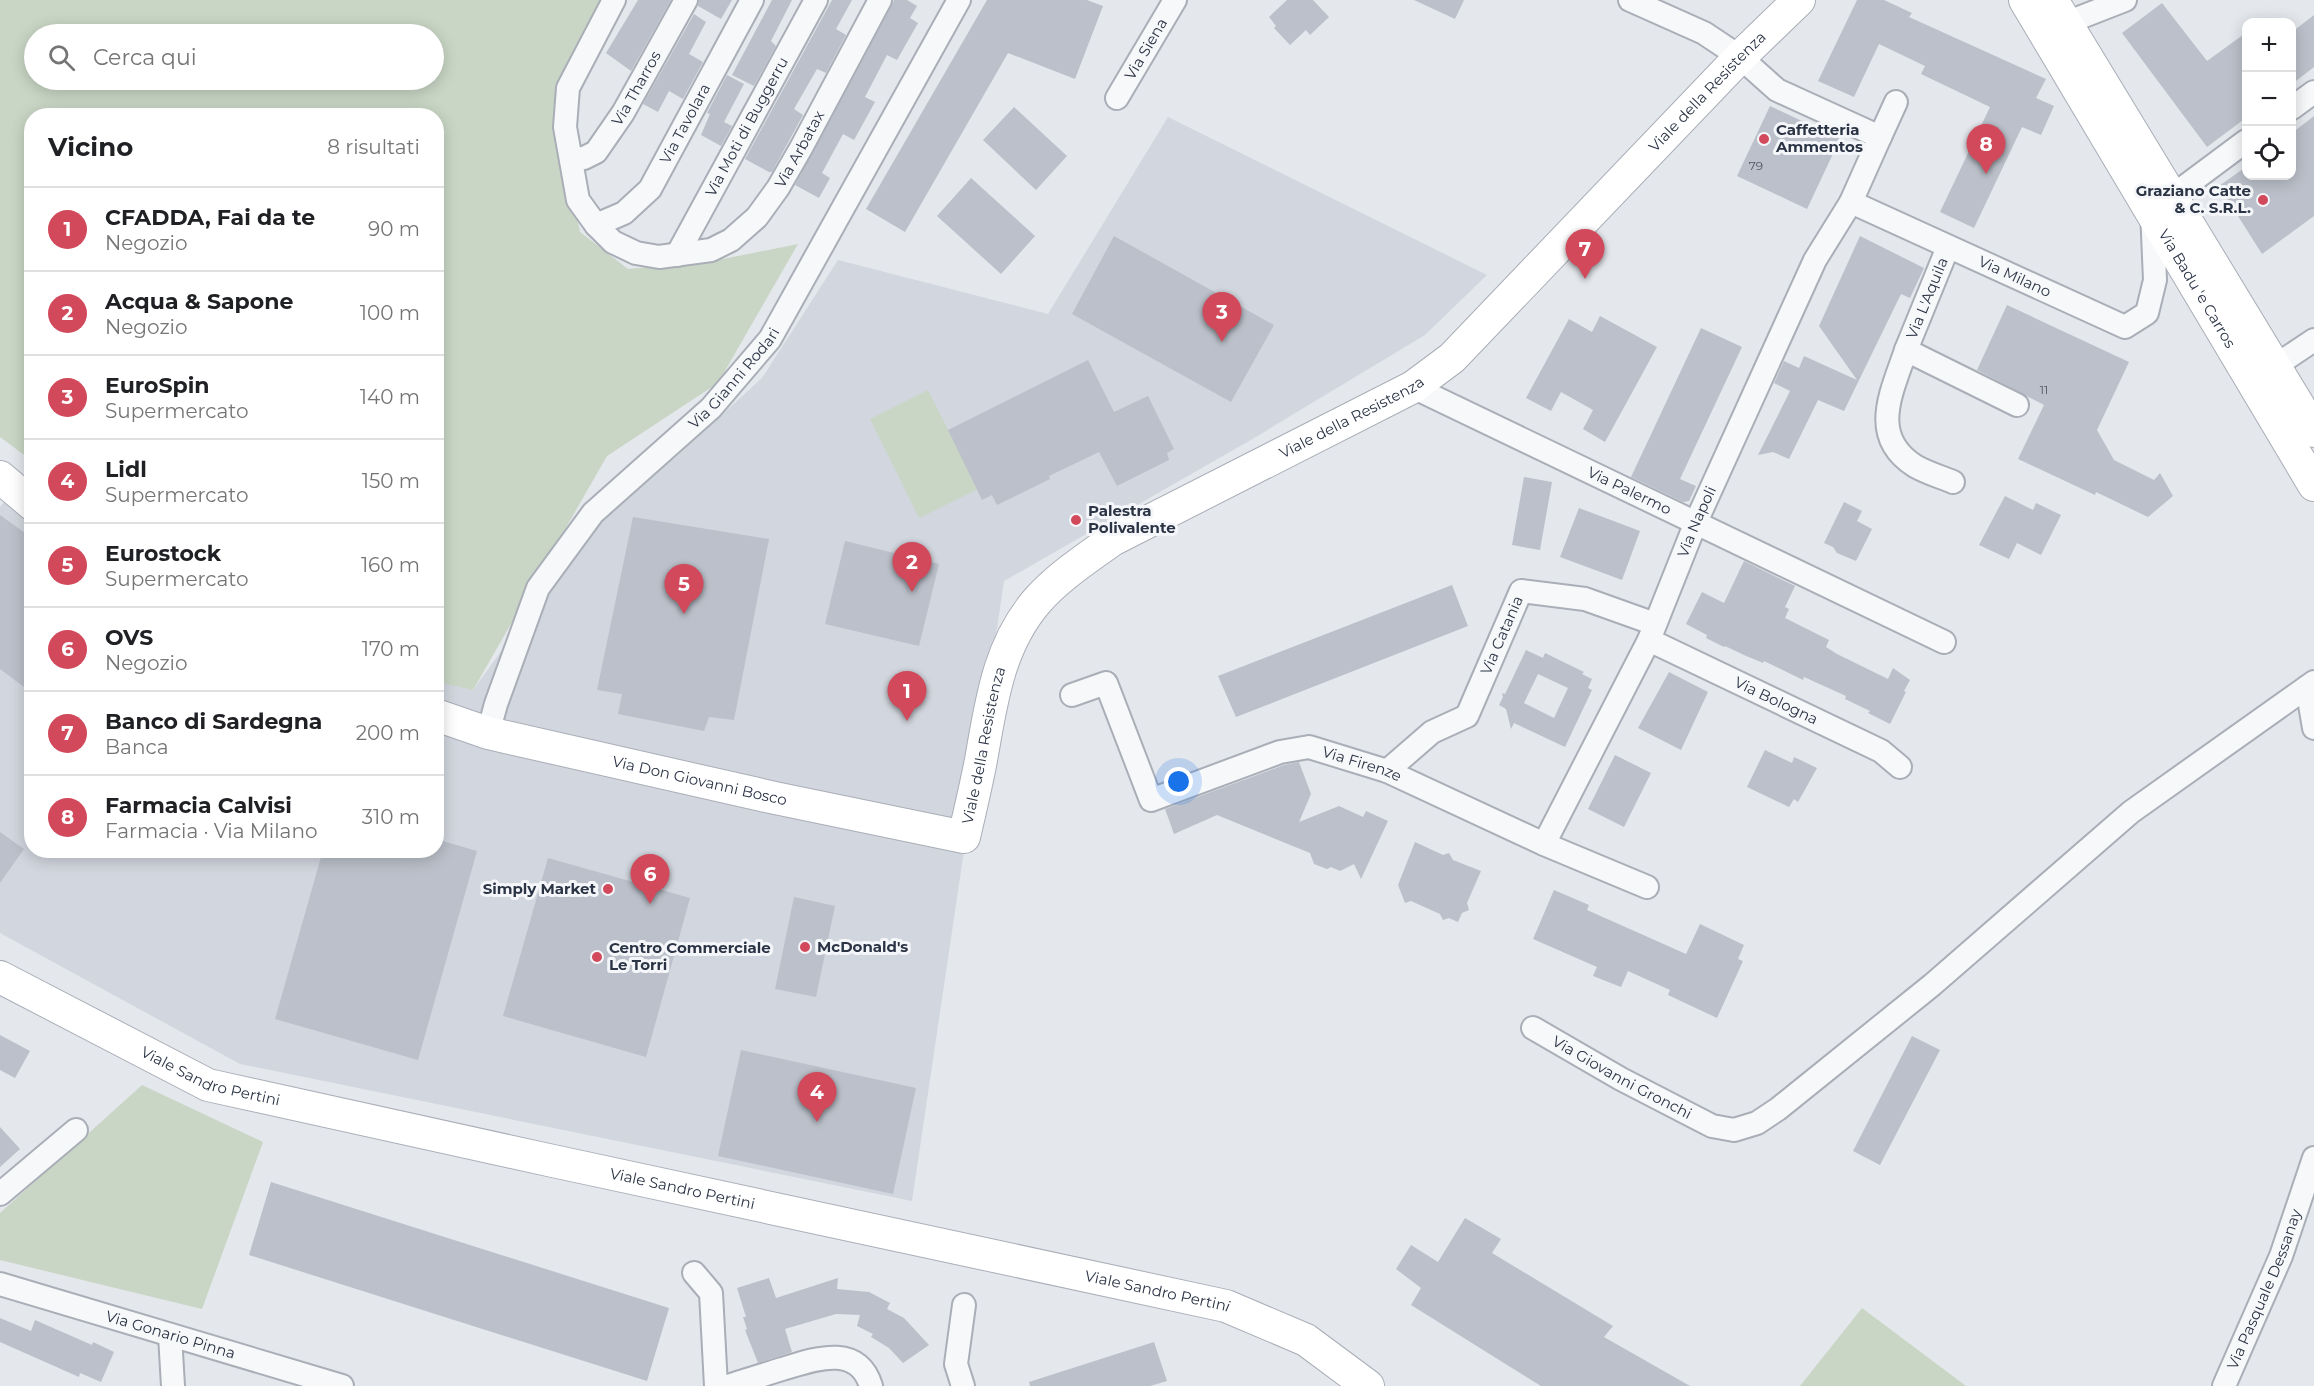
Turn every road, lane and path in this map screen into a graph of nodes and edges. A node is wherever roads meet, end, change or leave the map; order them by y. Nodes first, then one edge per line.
1 (614, 0) edge
2 (686, 0) edge
3 (752, 0) edge
4 (816, 0) edge
5 (880, 0) edge
6 (959, 0) edge
7 (1175, 0) edge
8 (1630, 0) edge
9 (1799, 0) edge
10 (2025, 0) edge
11 (2125, 0) edge
12 (2059, 12) edge
13 (1740, 57) junction
14 (2314, 92) edge
15 (1117, 98) dead end
16 (1896, 102) dead end
17 (2296, 105) edge
18 (1880, 137) junction
19 (2242, 145) edge
20 (571, 159) junction
21 (1851, 202) junction
22 (2161, 203) junction
23 (596, 225) junction
24 (1948, 247) junction
25 (677, 255) junction
26 (2314, 340) edge
27 (1906, 350) junction
28 (2264, 373) junction
29 (1413, 387) junction
30 (2017, 405) dead end
31 (2314, 432) edge
32 (0, 477) edge
33 (1953, 482) dead end
34 (2314, 485) edge
35 (24, 497) edge
36 (1696, 522) junction
37 (1652, 632) junction
38 (1944, 642) dead end
39 (2310, 684) edge
40 (1072, 695) dead end
41 (444, 718) edge
42 (2314, 728) edge
43 (488, 733) junction
44 (1900, 767) dead end
45 (1387, 771) junction
46 (964, 837) joint
47 (1544, 844) junction
48 (1647, 887) dead end
49 (0, 977) edge
50 (1533, 1029) dead end
51 (76, 1130) dead end
52 (2314, 1158) edge
53 (0, 1194) edge
54 (694, 1273) dead end
55 (0, 1284) edge
56 (964, 1305) dead end
57 (170, 1335) junction
58 (772, 1380) edge
59 (173, 1386) edge
60 (342, 1386) edge
61 (716, 1386) edge
62 (728, 1386) edge
63 (871, 1386) edge
64 (963, 1386) edge
65 (1368, 1386) edge
66 (2224, 1386) edge

1 - 20 street, Via Arbatax
2 - 20 street, Via Tharros
3 - 23 street, Via Tavolara
4 - 25 street, Via Moti di Buggerru
5 - 25 street, Via Arbatax
6 - 43 street, Via Gianni Rodari
7 - 15 street, Via Siena
8 - 13 street
9 - 13 main road, Viale della Resistenza
10 - 22 main road, Via Badu 'e Carros
11 - 12 street
12 - 22 main road, Via Badu 'e Carros
13 - 18 street
13 - 29 main road, Viale della Resistenza
14 - 17 street
16 - 18 street
18 - 21 street
19 - 22 street
20 - 23 street, Via Arbatax
21 - 24 street, Via Milano
21 - 36 street, Via Napoli
22 - 24 street, Via Milano
22 - 28 main road, Via Badu 'e Carros
23 - 25 street, Via Arbatax
24 - 27 street, Via L'Aquila
26 - 28 street
27 - 30 street
27 - 33 street, Via L'Aquila
28 - 31 main road, Via Badu 'e Carros
28 - 34 main road, Via Badu 'e Carros
29 - 36 street, Via Palermo
29 - 46 main road, Viale della Resistenza
32 - 35 main road
36 - 37 street, Via Napoli
36 - 38 street, Via Palermo
37 - 44 street, Via Bologna
37 - 45 street, Via Catania
37 - 47 street, Via Napoli
39 - 42 street
39 - 50 street, Via Giovanni Gronchi
40 - 45 street, Via Firenze
41 - 43 main road, Via Don Giovanni Bosco
43 - 46 main road, Via Don Giovanni Bosco
45 - 47 street, Via Firenze
47 - 48 street, Via Firenze
49 - 65 main road, Viale Sandro Pertini
51 - 53 street
52 - 66 street, Via Pasquale Dessanay
54 - 61 street
55 - 57 street, Via Gonario Pinna
56 - 64 street
57 - 59 street
57 - 60 street, Via Gonario Pinna
58 - 62 street
58 - 63 street

